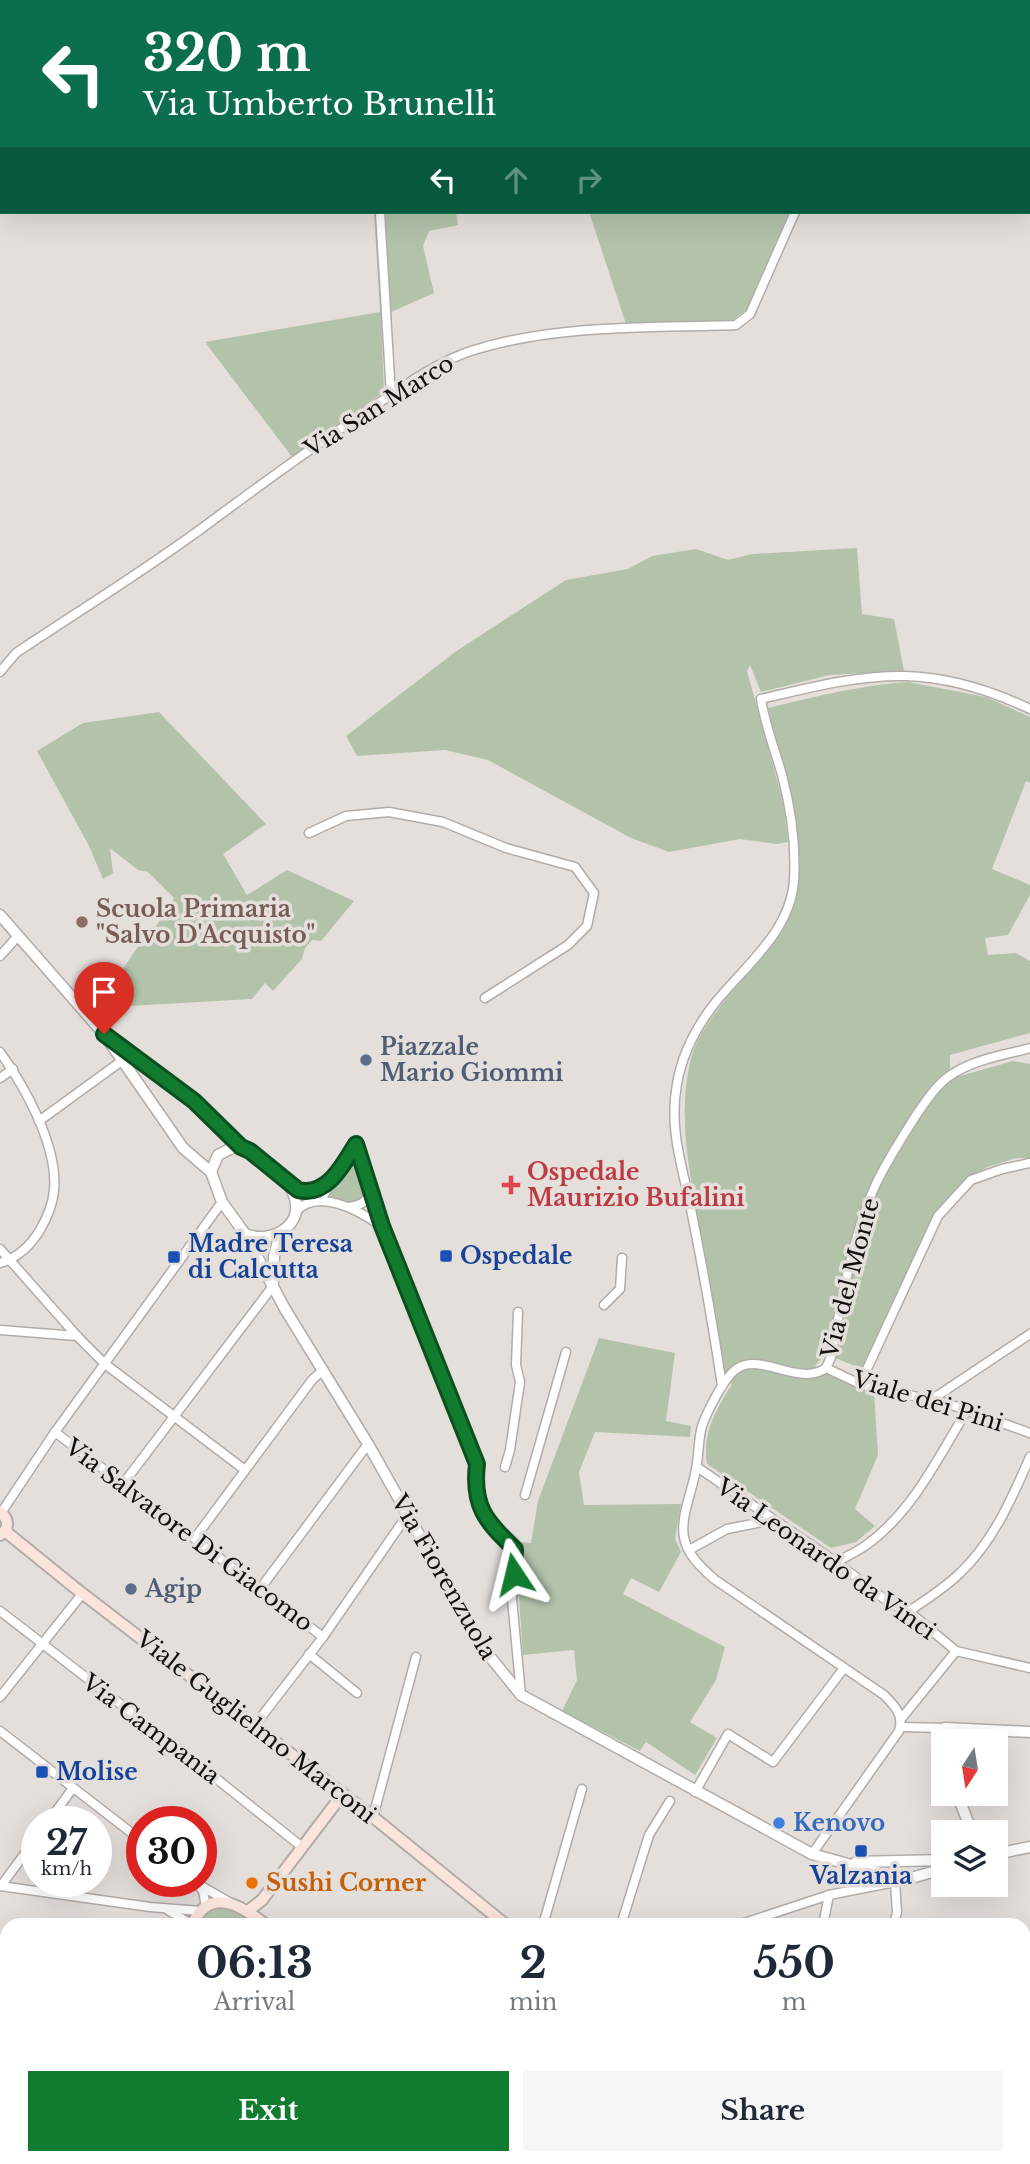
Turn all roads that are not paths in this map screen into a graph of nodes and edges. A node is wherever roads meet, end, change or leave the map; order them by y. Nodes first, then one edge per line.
1 (380, 214) edge
2 (794, 214) edge
3 (391, 395) junction
4 (0, 672) edge
5 (1030, 709) edge
6 (309, 834) dead end
7 (0, 915) edge
8 (18, 936) junction
9 (0, 956) edge
10 (485, 998) dead end
11 (104, 1034) junction
12 (1030, 1048) edge
13 (0, 1052) edge
14 (123, 1060) junction
15 (13, 1069) junction
16 (0, 1078) edge
17 (38, 1121) junction
18 (241, 1147) junction
19 (1030, 1163) edge
20 (211, 1172) junction
21 (336, 1175) junction
22 (283, 1179) junction
23 (369, 1192) junction
24 (320, 1201) junction
25 (222, 1202) junction
26 (349, 1207) junction
27 (294, 1216) junction
28 (382, 1226) junction
29 (246, 1234) junction
30 (280, 1234) junction
31 (1, 1251) edge
32 (622, 1258) dead end
33 (6, 1261) edge
34 (273, 1286) junction
35 (604, 1305) dead end
36 (518, 1312) dead end
37 (0, 1330) edge
38 (1030, 1334) edge
39 (77, 1336) junction
40 (566, 1352) dead end
41 (105, 1364) junction
42 (826, 1368) junction
43 (322, 1371) junction
44 (860, 1384) junction
45 (722, 1386) junction
46 (931, 1399) junction
47 (967, 1410) junction
48 (174, 1417) junction
49 (55, 1432) junction
50 (1030, 1433) edge
51 (368, 1444) junction
52 (1030, 1457) edge
53 (505, 1467) dead end
54 (697, 1467) junction
55 (245, 1470) junction
56 (123, 1484) junction
57 (525, 1495) dead end
58 (0, 1512) edge
59 (408, 1514) junction
60 (773, 1520) junction
61 (2, 1533) edge
62 (195, 1538) junction
63 (689, 1550) junction
64 (836, 1562) junction
65 (260, 1588) junction
66 (82, 1594) junction
67 (0, 1611) edge
68 (908, 1612) junction
69 (323, 1637) junction
70 (41, 1645) junction
71 (956, 1651) junction
72 (309, 1654) junction
73 (416, 1657) dead end
74 (844, 1668) junction
75 (1030, 1668) edge
76 (357, 1693) dead end
77 (521, 1695) junction
78 (0, 1697) edge
79 (901, 1723) junction
80 (255, 1726) junction
81 (944, 1728) joint
82 (0, 1731) edge
83 (1030, 1732) edge
84 (73, 1788) junction
85 (582, 1788) dead end
86 (695, 1792) junction
87 (342, 1795) junction
88 (670, 1801) dead end
89 (60, 1806) edge
90 (373, 1817) junction
91 (126, 1829) edge
92 (302, 1847) junction
93 (1030, 1847) edge
94 (1008, 1852) edge
95 (813, 1854) junction
96 (21, 1858) edge
97 (901, 1860) junction
98 (931, 1860) edge
99 (843, 1862) junction
100 (931, 1872) edge
101 (885, 1873) junction
102 (900, 1881) junction
103 (0, 1886) edge
104 (854, 1890) junction
105 (217, 1894) edge
106 (829, 1895) junction
107 (203, 1897) edge
108 (229, 1902) junction
109 (165, 1908) junction
110 (204, 1909) junction
111 (248, 1911) junction
112 (181, 1918) edge
113 (197, 1918) edge
114 (257, 1918) edge
115 (497, 1918) edge
116 (545, 1918) edge
117 (623, 1918) edge
118 (759, 1918) edge
119 (824, 1918) edge
120 (896, 1918) edge

1 - 3 street
2 - 3 street, Via San Marco
3 - 4 street, Via San Marco
5 - 45 street
6 - 10 street
7 - 8 street
8 - 9 street
8 - 11 street
11 - 14 street
11 - 18 street
12 - 42 street, Via del Monte
13 - 15 street
14 - 17 street
14 - 20 street
15 - 16 street
15 - 17 street
17 - 33 street
18 - 20 street
18 - 22 street
19 - 44 street
20 - 25 street
21 - 22 street
21 - 23 street
21 - 24 street
22 - 27 street
23 - 26 street
23 - 28 street
24 - 26 street
24 - 27 street
25 - 29 street
25 - 41 street
26 - 28 street
27 - 30 street
28 - 77 street
29 - 30 street
29 - 34 street, Via Fiorenzuola
30 - 34 street
31 - 33 street
32 - 35 street
33 - 39 street
34 - 43 street, Via Fiorenzuola
34 - 48 street
36 - 53 street
37 - 39 street
38 - 46 street
39 - 41 street
40 - 57 street
41 - 48 street
41 - 49 street
42 - 44 street, Viale dei Pini
42 - 45 street, Via del Monte
43 - 51 street, Via Fiorenzuola
43 - 55 street
44 - 46 street, Viale dei Pini
45 - 54 street, Via del Monte
46 - 47 street, Viale dei Pini
47 - 50 street, Viale dei Pini
47 - 64 street
48 - 55 street
48 - 56 street
49 - 56 street, Via Salvatore Di Giacomo
49 - 58 street
51 - 59 street, Via Fiorenzuola
51 - 65 street
52 - 68 street
54 - 60 street, Via Leonardo da Vinci
54 - 63 street, Via del Monte
55 - 62 street
56 - 62 street, Via Salvatore Di Giacomo
58 - 61 main road
59 - 69 street
59 - 77 street, Via Fiorenzuola
60 - 63 street
60 - 64 street, Via Leonardo da Vinci
61 - 66 main road, Viale Guglielmo Marconi
62 - 65 street, Via Salvatore Di Giacomo
63 - 74 street
64 - 68 street, Via Leonardo da Vinci
65 - 69 street, Via Salvatore Di Giacomo
66 - 70 street
66 - 80 main road, Viale Guglielmo Marconi
67 - 70 street, Via Campania
68 - 71 street, Via Leonardo da Vinci
69 - 72 street
70 - 78 street
70 - 92 street, Via Campania
71 - 75 street
71 - 79 street
72 - 76 street
72 - 80 street
73 - 90 street
74 - 79 street
74 - 86 street
77 - 86 street, Via Fiorenzuola
79 - 81 street
79 - 95 street
80 - 87 main road, Viale Guglielmo Marconi
81 - 83 street
82 - 84 street
84 - 89 street
84 - 91 street
85 - 116 street
86 - 95 street, Via Fiorenzuola
87 - 90 main road, Viale Guglielmo Marconi
87 - 92 main road
88 - 117 street
90 - 115 main road, Viale Guglielmo Marconi
92 - 111 main road
93 - 94 street
95 - 99 street, Via Fiorenzuola
96 - 103 street
97 - 98 street, Via Fiorenzuola
97 - 99 street, Via Fiorenzuola
97 - 101 street
99 - 101 street, Via Fiorenzuola
100 - 102 street
101 - 102 street, Via Fiorenzuola
101 - 104 street
102 - 104 street
102 - 120 street
103 - 109 street
104 - 106 street
105 - 108 street
106 - 118 street
106 - 119 street
107 - 110 street
108 - 110 main road
108 - 111 main road
109 - 110 street
109 - 112 street
110 - 113 main road
111 - 114 main road

